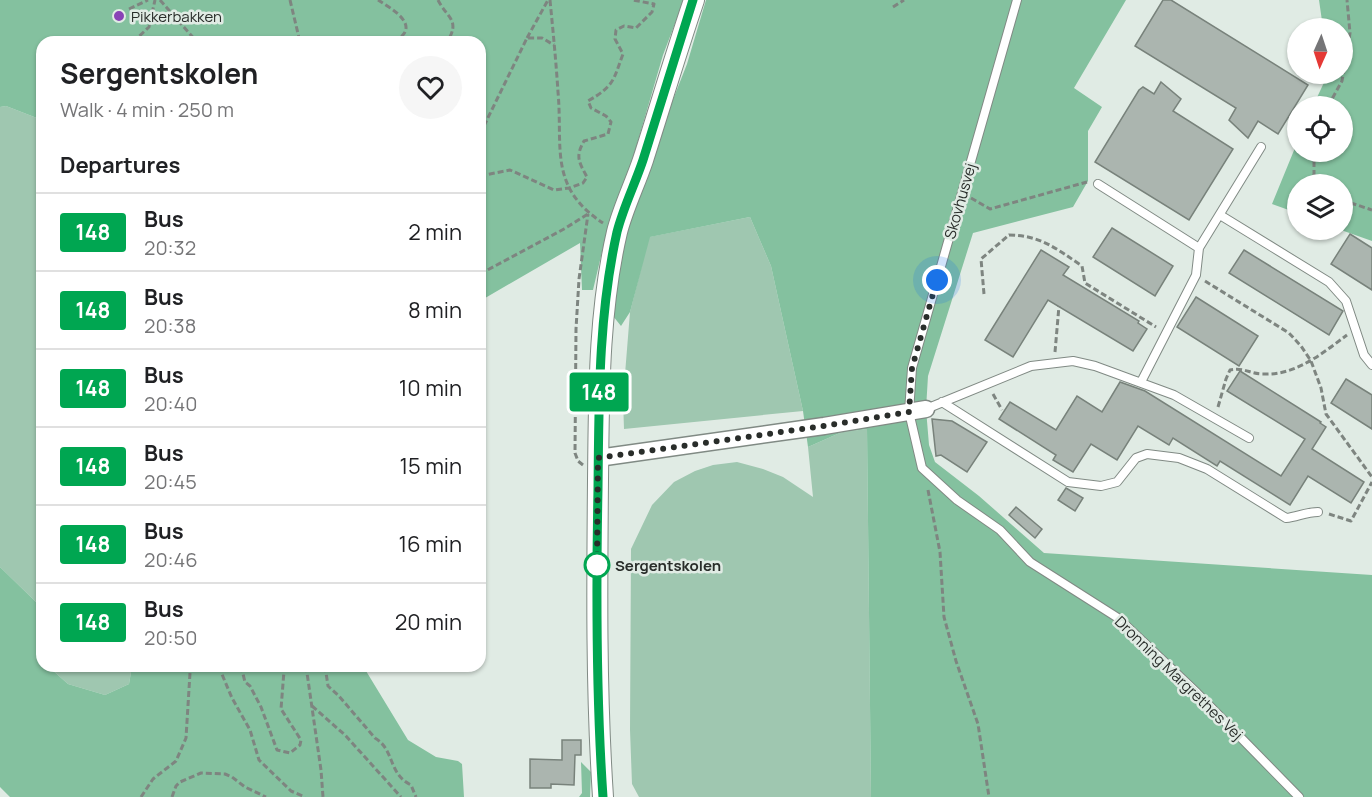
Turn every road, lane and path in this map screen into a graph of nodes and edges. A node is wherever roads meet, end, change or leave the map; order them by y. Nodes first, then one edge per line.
1 (148, 0) edge
2 (155, 0) edge
3 (160, 0) edge
4 (290, 0) edge
5 (378, 0) edge
6 (438, 0) edge
7 (549, 0) edge
8 (633, 0) edge
9 (693, 0) edge
10 (904, 0) edge
11 (1017, 0) edge
12 (1347, 0) edge
13 (892, 7) dead end
14 (129, 9) dead end
15 (139, 36) edge
16 (192, 36) edge
17 (299, 36) edge
18 (402, 36) edge
19 (450, 36) edge
20 (527, 38) junction
21 (554, 45) junction
22 (1334, 96) edge
23 (486, 122) edge
24 (1261, 147) dead end
25 (486, 175) edge
26 (1088, 182) dead end
27 (1098, 184) dead end
28 (569, 188) junction
29 (962, 192) junction
30 (1353, 204) edge
31 (1372, 210) edge
32 (588, 214) junction
33 (1220, 215) junction
34 (618, 230) junction
35 (1199, 248) junction
36 (486, 271) edge
37 (1196, 275) junction
38 (984, 294) dead end
39 (1059, 306) dead end
40 (1356, 329) junction
41 (1166, 333) junction
42 (1311, 361) junction
43 (1054, 363) junction
44 (1372, 365) edge
45 (1141, 382) junction
46 (988, 385) junction
47 (942, 402) junction
48 (1002, 410) dead end
49 (918, 411) junction
50 (1215, 418) junction
51 (1249, 438) dead end
52 (598, 468) junction
53 (922, 468) junction
54 (1372, 480) edge
55 (1318, 512) joint
56 (190, 672) edge
57 (221, 672) edge
58 (242, 672) edge
59 (284, 672) edge
60 (307, 672) edge
61 (326, 672) edge
62 (312, 706) junction
63 (141, 797) edge
64 (172, 797) edge
65 (266, 797) edge
66 (305, 797) edge
67 (323, 797) edge
68 (401, 797) edge
69 (416, 797) edge
70 (603, 797) edge
71 (989, 797) edge
72 (1299, 797) edge

1 - 14 path
2 - 15 path
3 - 16 path
4 - 17 path
5 - 18 path
6 - 19 path
7 - 20 path
7 - 21 path
8 - 28 path
9 - 34 street
10 - 13 path
11 - 29 lane, Skovhusvej
12 - 22 path
20 - 21 path
20 - 23 path
21 - 28 path
24 - 33 lane
25 - 28 path
26 - 29 path
27 - 35 lane
28 - 32 path
29 - 49 lane, Skovhusvej
30 - 31 path
32 - 34 path
32 - 36 path
32 - 52 path
33 - 35 lane
33 - 40 lane
34 - 52 street
35 - 37 lane
37 - 41 lane
37 - 42 path
38 - 41 path
39 - 43 path
40 - 42 path
40 - 44 lane
41 - 45 lane
42 - 50 path
42 - 54 path
43 - 45 lane
43 - 46 lane
45 - 50 lane
46 - 47 lane
46 - 48 path
47 - 49 lane
47 - 55 lane
49 - 52 street
49 - 53 lane, Skovhusvej
50 - 51 lane
52 - 70 street
53 - 71 path
53 - 72 lane, Dronning Margrethes Vej
54 - 55 path
56 - 63 path
57 - 66 path
58 - 59 path
60 - 62 path
61 - 69 path
62 - 67 path
62 - 68 path
64 - 65 path

